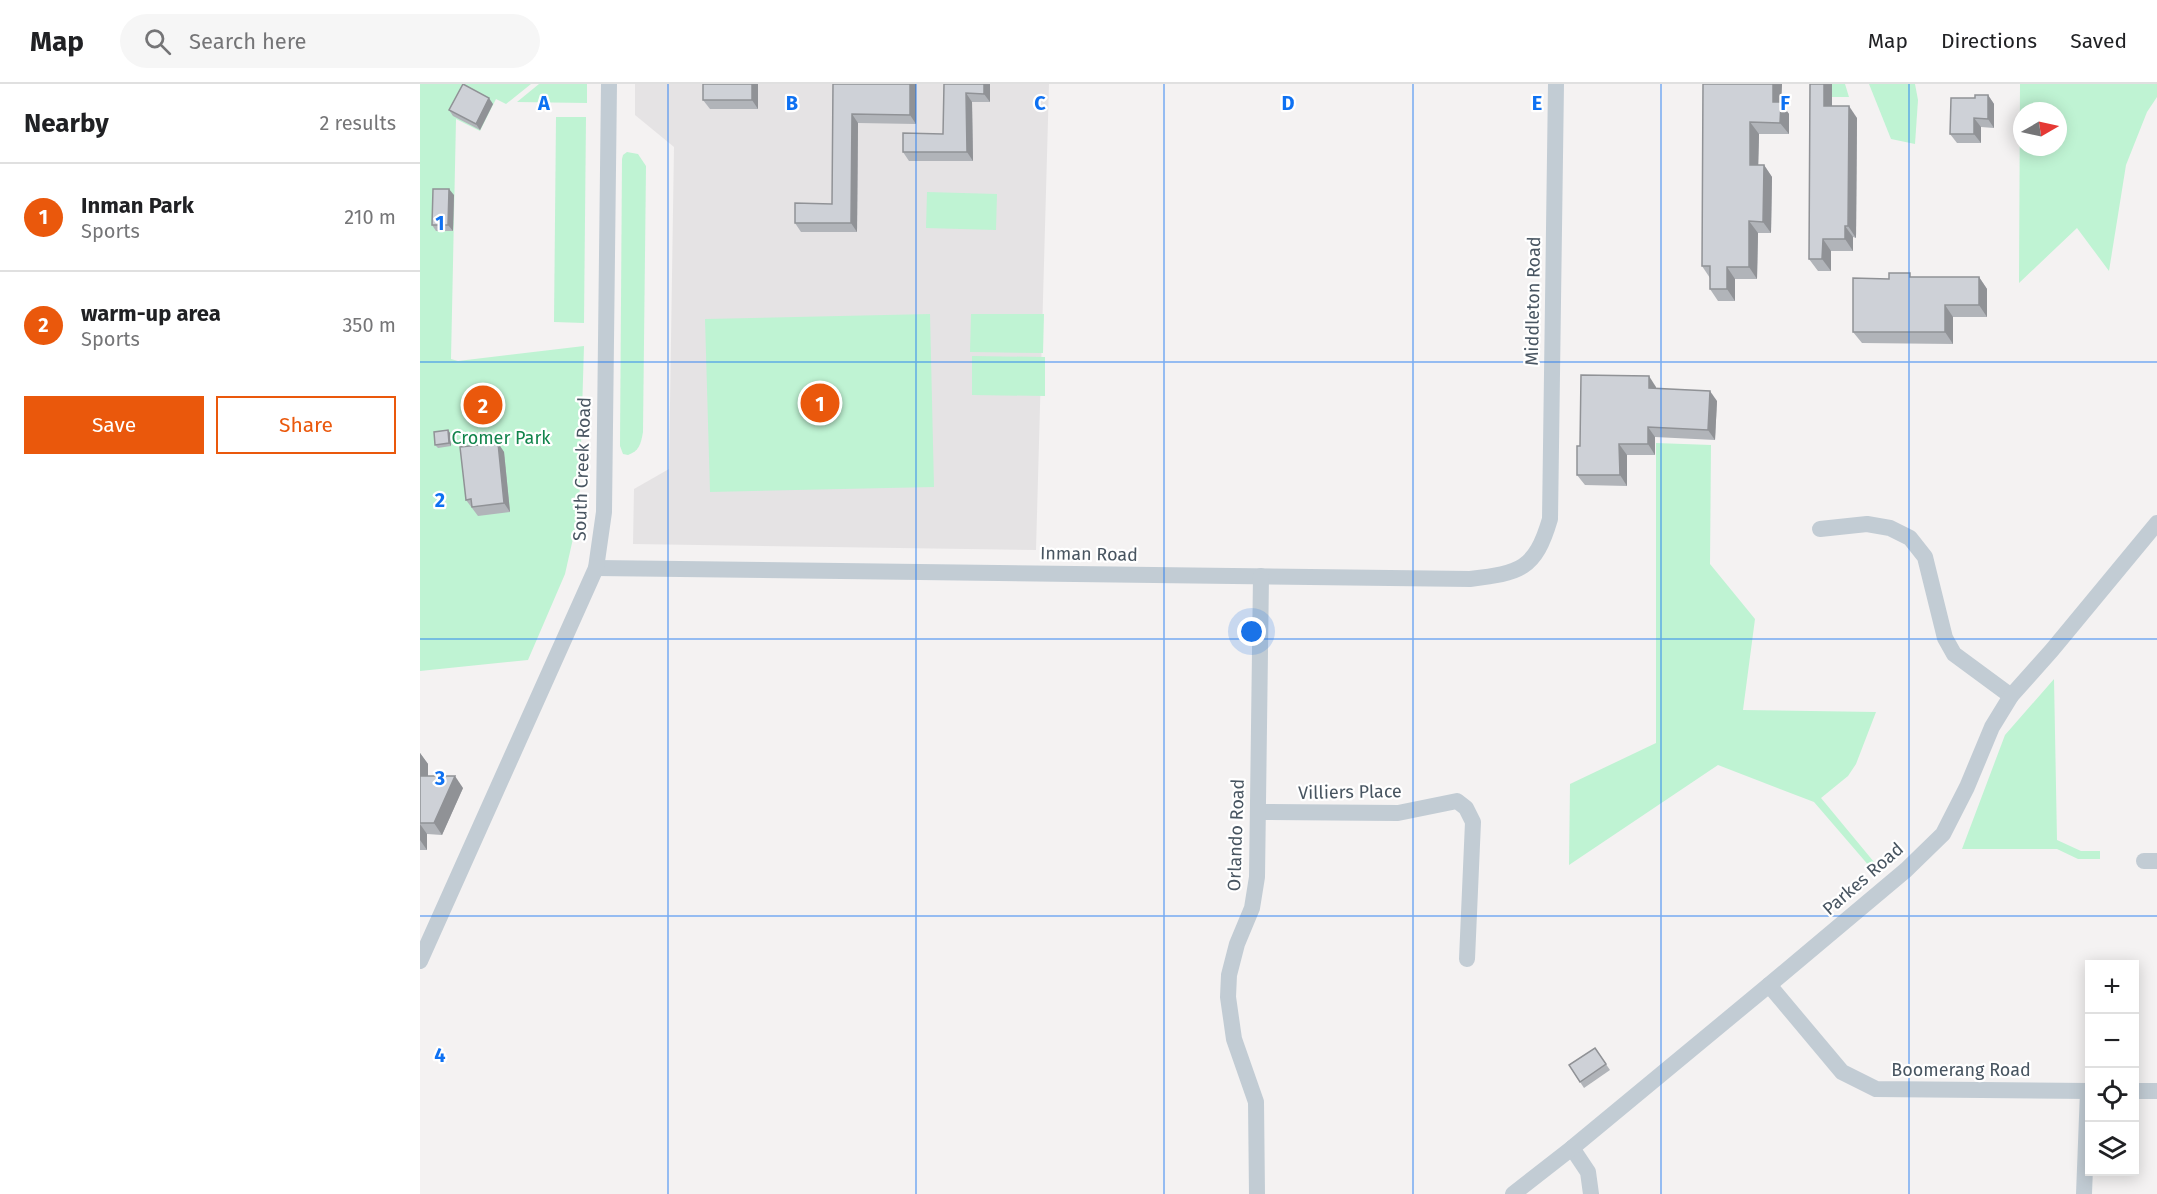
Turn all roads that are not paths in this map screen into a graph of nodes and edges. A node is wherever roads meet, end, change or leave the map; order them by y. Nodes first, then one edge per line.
1 (609, 84) edge
2 (1556, 84) edge
3 (1550, 519) joint
4 (2157, 523) edge
5 (1820, 529) dead end
6 (596, 568) junction
7 (1261, 576) junction
8 (2011, 696) junction
9 (1258, 812) junction
10 (1467, 959) dead end
11 (420, 961) edge
12 (1769, 985) junction
13 (2085, 1091) edge
14 (2139, 1091) edge
15 (2157, 1091) edge
16 (2087, 1122) edge
17 (1572, 1148) junction
18 (1257, 1194) edge
19 (1513, 1194) edge
20 (1591, 1194) edge
21 (2084, 1194) edge

1 - 6 street, South Creek Road
2 - 3 street, Middleton Road
3 - 7 street, Inman Road
4 - 8 street, Parkes Road
5 - 8 street
6 - 7 street, Inman Road
6 - 11 street, South Creek Road
7 - 9 street, Orlando Road
8 - 12 street, Parkes Road
9 - 10 street, Villiers Place
9 - 18 street, Orlando Road
12 - 13 street, Boomerang Road
12 - 17 street, Parkes Road
14 - 15 street
16 - 21 street
17 - 19 street, Parkes Road
17 - 20 street

